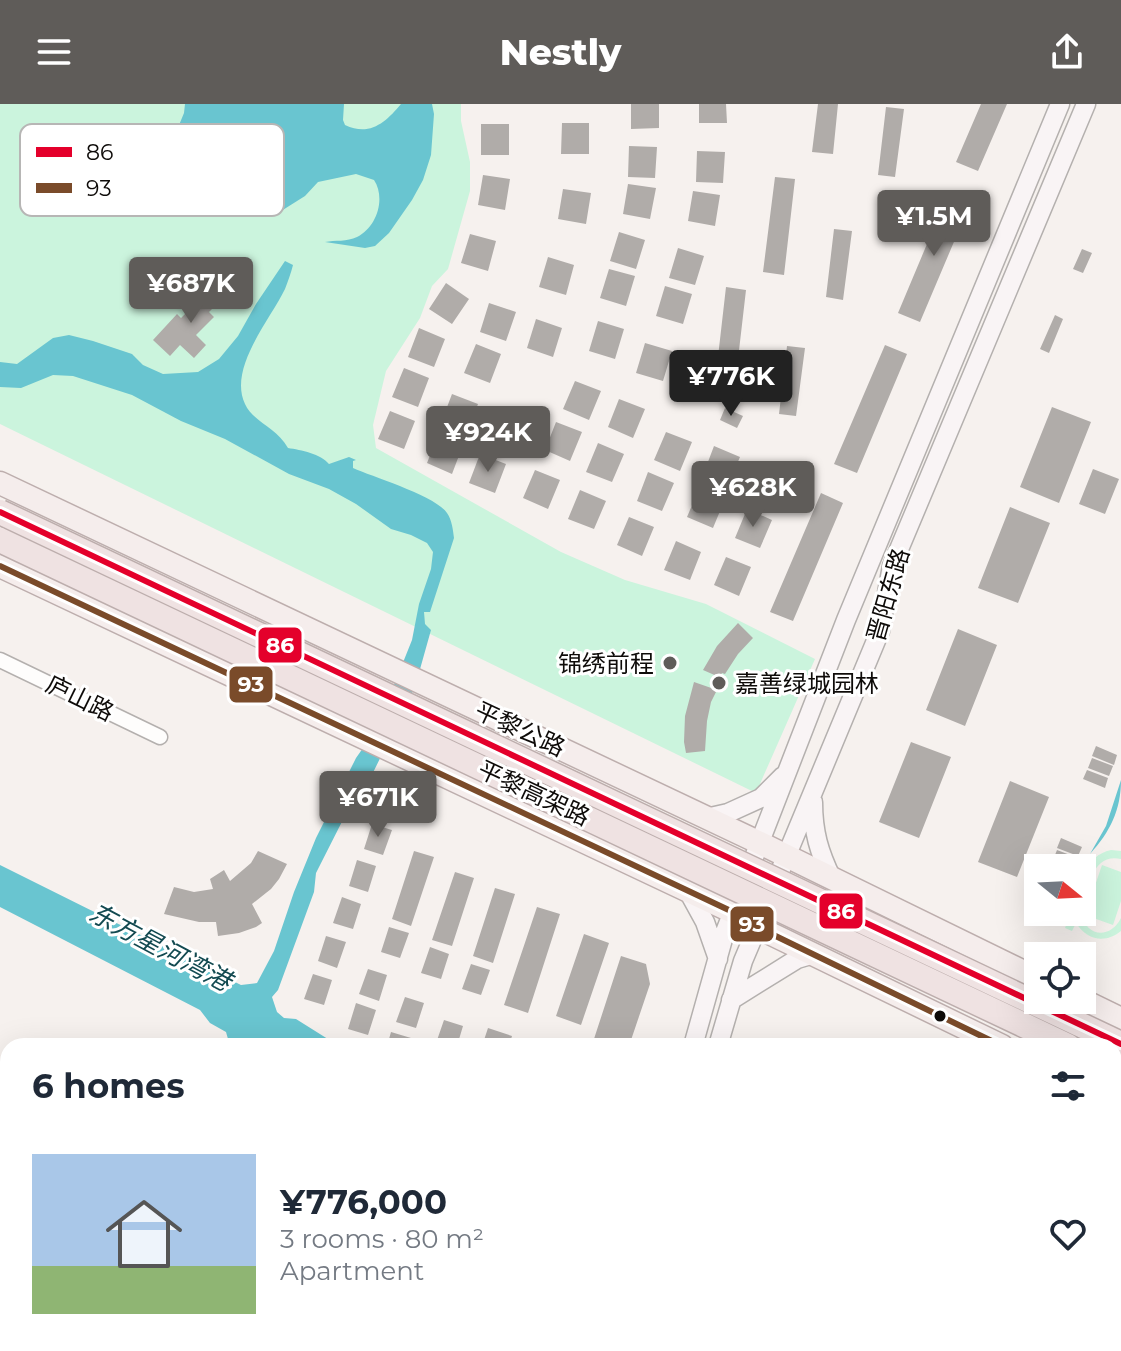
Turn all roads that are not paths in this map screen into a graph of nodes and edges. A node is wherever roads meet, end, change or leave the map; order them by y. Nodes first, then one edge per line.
1 (1060, 104) edge
2 (1086, 104) edge
3 (0, 483) edge
4 (0, 512) edge
5 (0, 540) edge
6 (0, 566) edge
7 (0, 660) edge
8 (160, 737) dead end
9 (788, 771) junction
10 (813, 793) junction
11 (706, 818) junction
12 (760, 843) junction
13 (786, 857) junction
14 (832, 879) junction
15 (688, 891) junction
16 (733, 912) junction
17 (757, 927) junction
18 (814, 954) junction
19 (718, 959) junction
20 (1024, 972) edge
21 (731, 1000) junction
22 (1096, 1007) edge
23 (1121, 1019) edge
24 (695, 1038) edge
25 (720, 1038) edge
26 (986, 1038) edge
27 (1051, 1038) edge
28 (1108, 1038) edge

1 - 9 main road, 晋阳东路
2 - 10 main road, 晋阳东路
3 - 11 main road, 平黎公路
4 - 28 highway, 平黎高架路, bridge
5 - 27 highway, 平黎高架路, bridge
6 - 15 main road
7 - 8 street, 庐山路
9 - 11 main road
9 - 12 main road, 晋阳东路
10 - 13 main road, 晋阳东路
10 - 14 main road
11 - 12 main road, 平黎公路
12 - 13 main road, 平黎公路
12 - 16 main road, 晋阳东路
13 - 14 main road, 平黎公路
13 - 17 main road, 晋阳东路
14 - 20 main road, 平黎公路
15 - 16 main road
15 - 19 main road
16 - 17 main road
16 - 19 main road, 晋阳东路
17 - 18 main road
17 - 21 main road, 晋阳东路
18 - 21 main road
18 - 26 main road
19 - 24 main road, 晋阳东路
21 - 25 main road, 晋阳东路
22 - 23 main road

